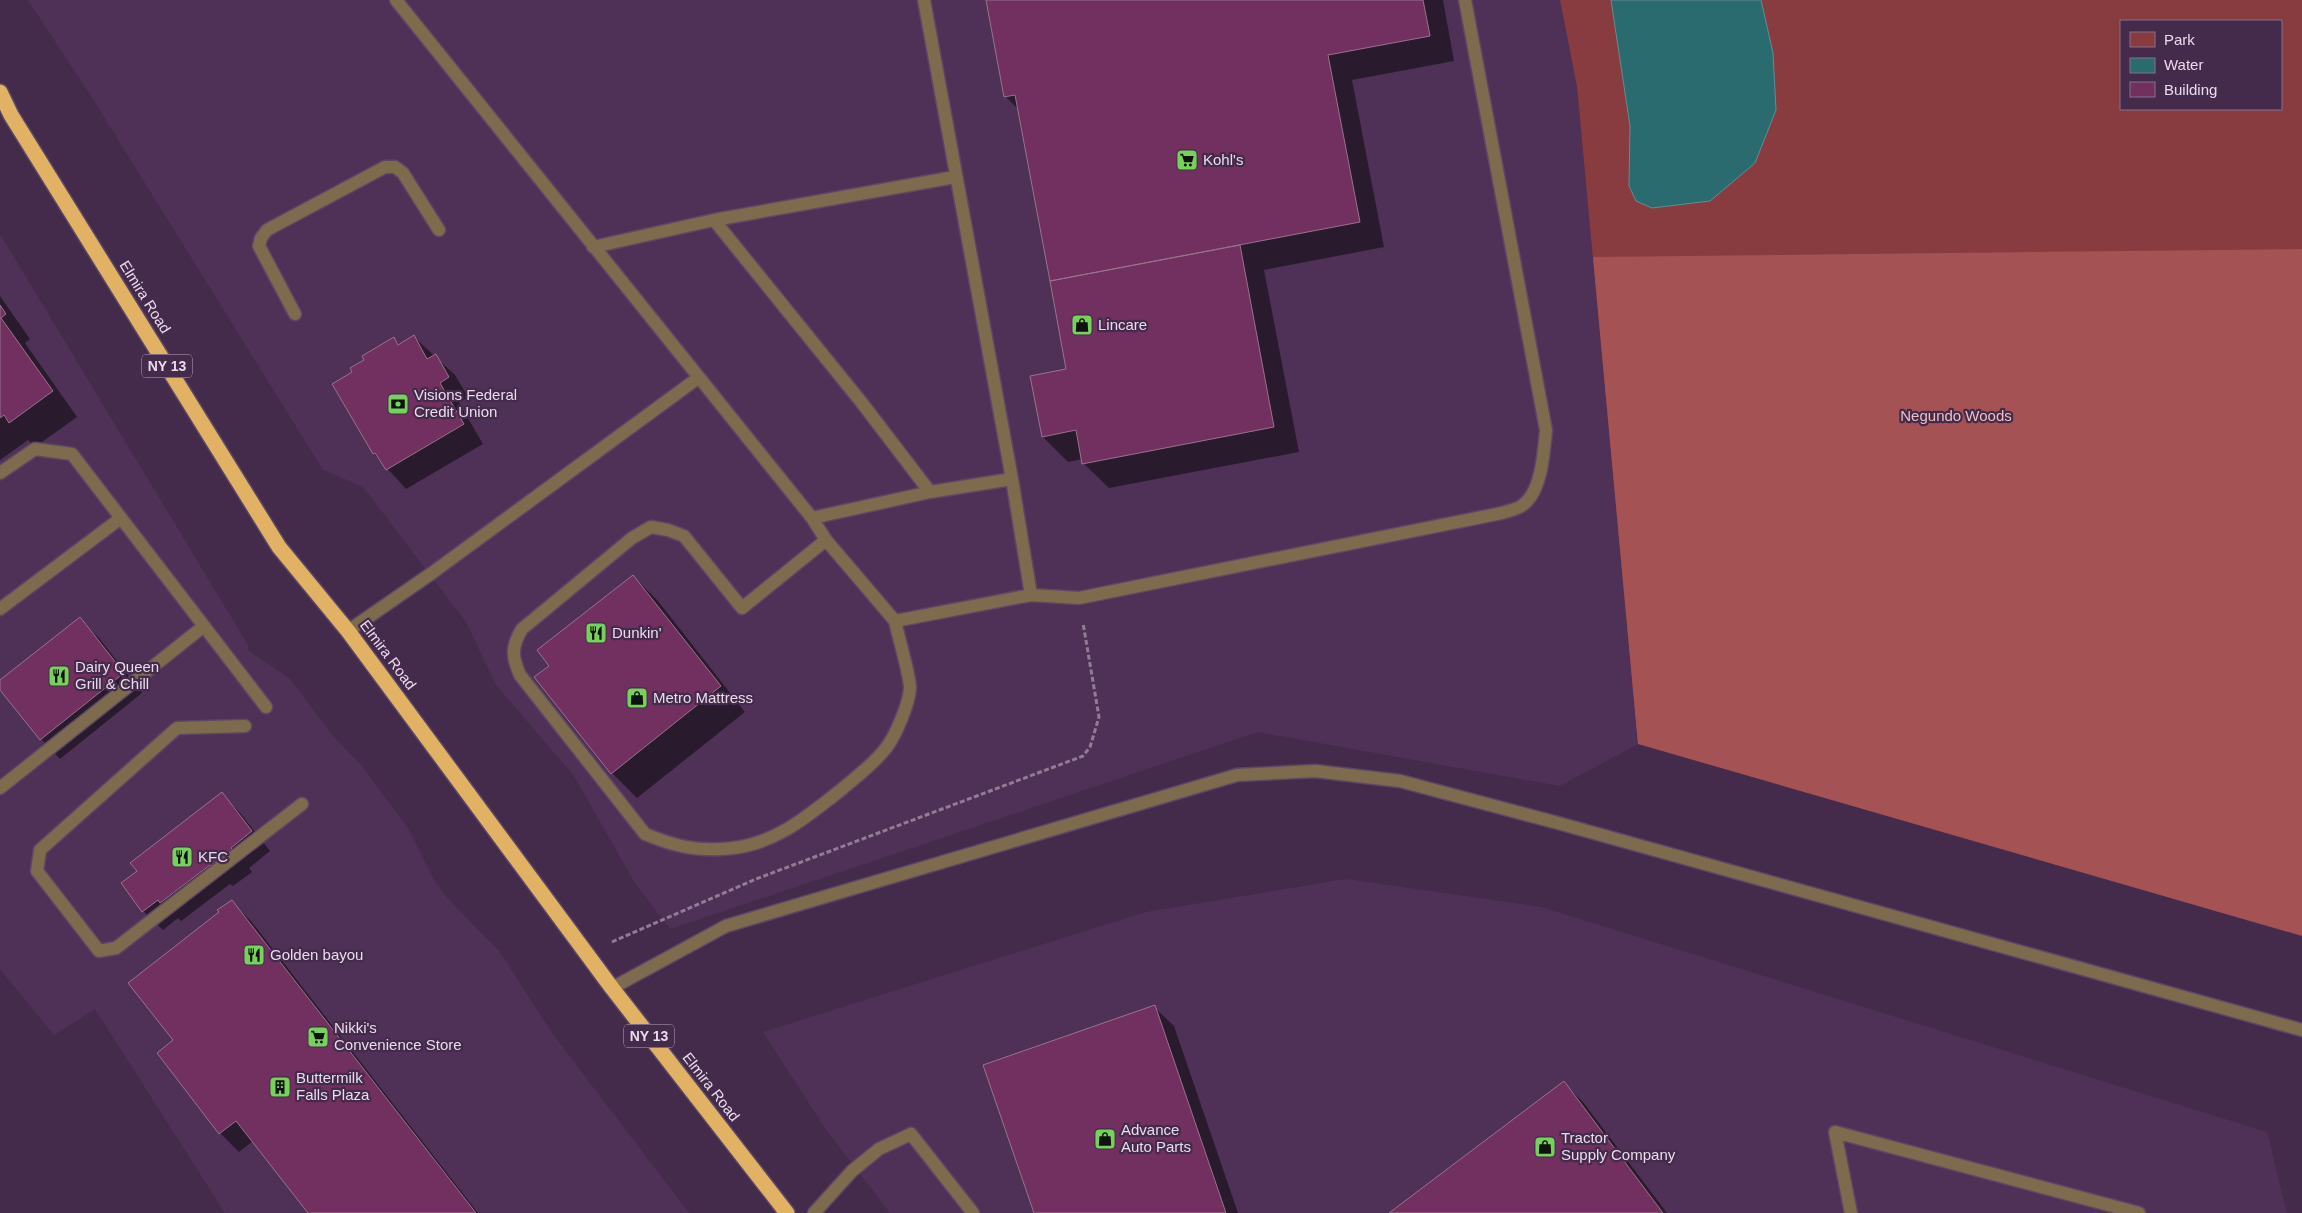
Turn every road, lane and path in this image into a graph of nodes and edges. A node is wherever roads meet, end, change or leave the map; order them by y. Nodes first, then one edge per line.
1 (396, 0) edge
2 (924, 0) edge
3 (1465, 0) edge
4 (0, 92) edge
5 (955, 177) junction
6 (714, 220) junction
7 (439, 230) dead end
8 (592, 248) junction
9 (295, 314) dead end
10 (698, 378) junction
11 (0, 473) edge
12 (1012, 479) junction
13 (930, 492) junction
14 (121, 518) junction
15 (812, 518) junction
16 (826, 540) junction
17 (1031, 595) junction
18 (1079, 598) junction
19 (0, 609) edge
20 (895, 621) junction
21 (204, 626) junction
22 (348, 631) junction
23 (266, 707) dead end
24 (245, 726) dead end
25 (0, 788) edge
26 (302, 804) dead end
27 (587, 954) junction
28 (612, 988) junction
29 (2302, 1030) edge
30 (786, 1213) edge
31 (814, 1213) edge
32 (973, 1213) edge
33 (1851, 1213) edge
34 (2139, 1213) edge

1 - 8 lane
2 - 5 lane
3 - 18 lane
4 - 22 highway, Elmira Road / NY 13
5 - 6 lane
5 - 12 lane
6 - 8 lane
6 - 13 lane
7 - 9 lane
8 - 10 lane
10 - 15 lane
10 - 22 lane
11 - 14 lane
12 - 13 lane
12 - 17 lane
13 - 15 lane
14 - 19 lane
14 - 21 lane
15 - 16 lane
16 - 20 lane
16 - 20 lane
17 - 18 lane
17 - 20 lane
18 - 27 path
21 - 23 lane
21 - 25 lane
22 - 27 highway, Elmira Road / NY 13
24 - 26 lane
27 - 28 highway, Elmira Road / NY 13
28 - 29 lane
28 - 30 highway, Elmira Road / NY 13
31 - 32 lane
33 - 34 lane

